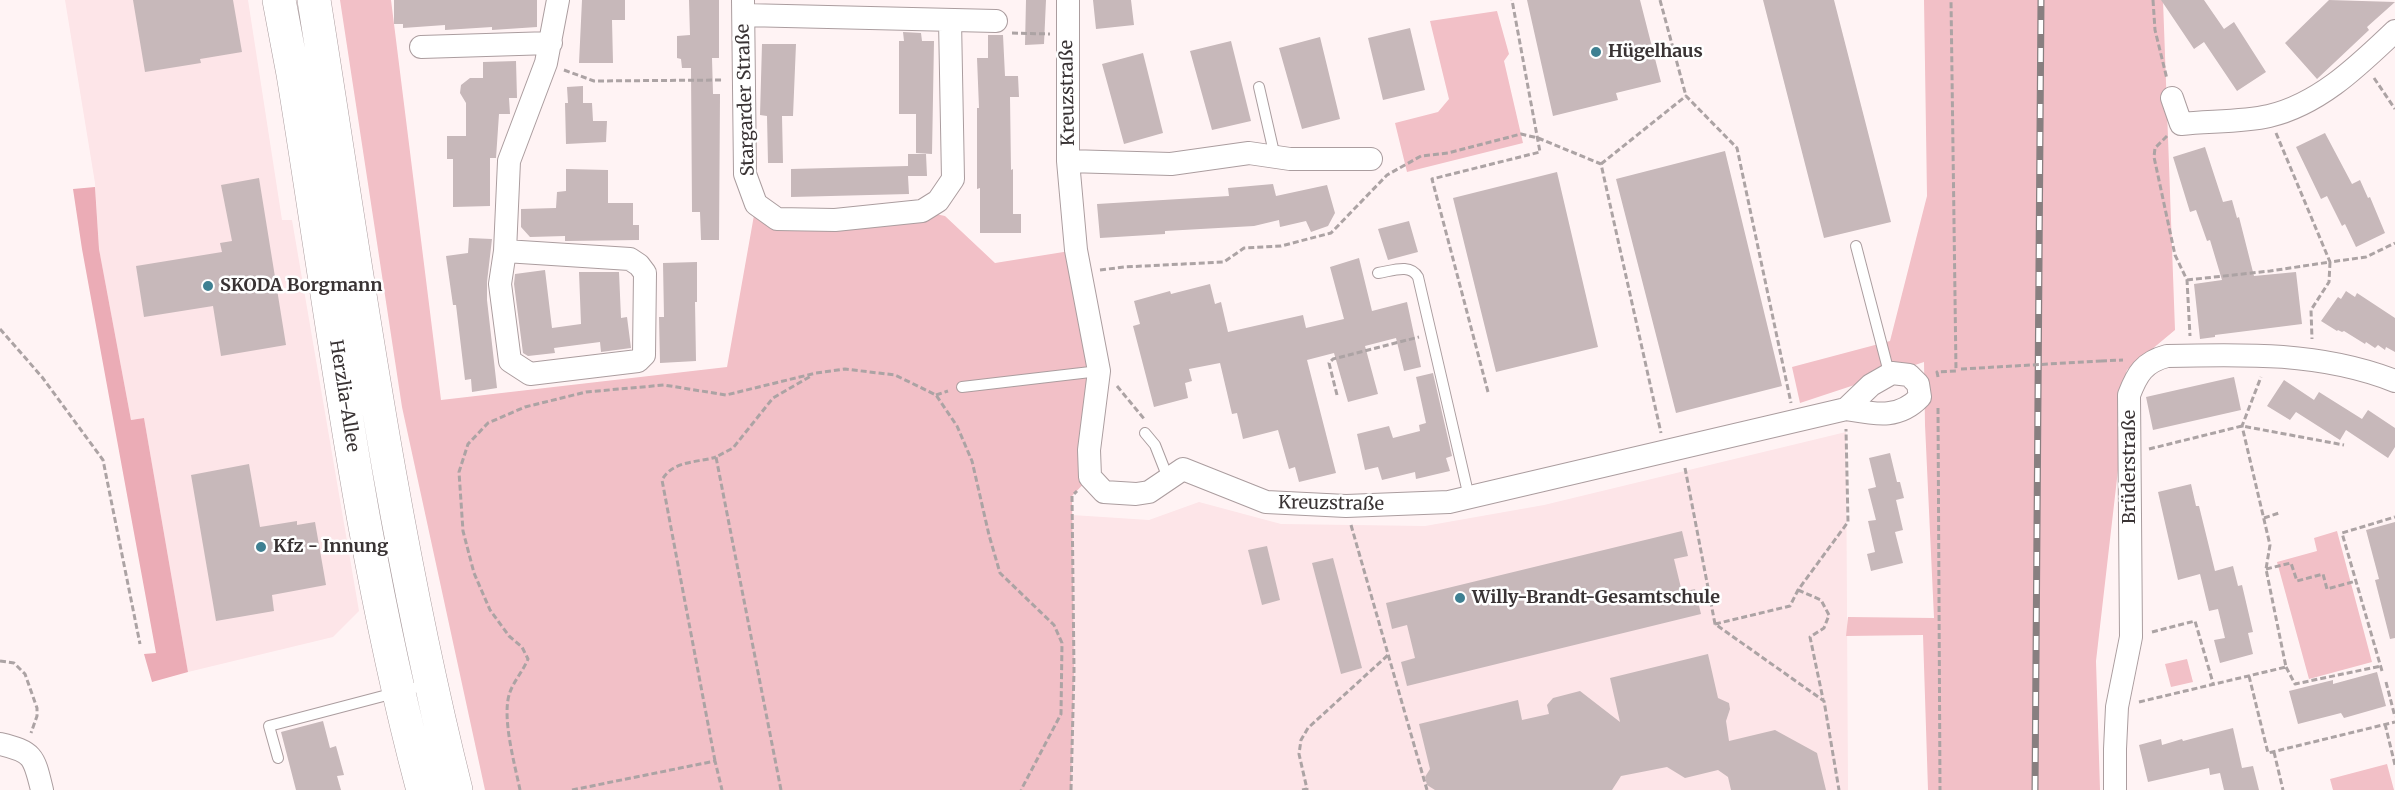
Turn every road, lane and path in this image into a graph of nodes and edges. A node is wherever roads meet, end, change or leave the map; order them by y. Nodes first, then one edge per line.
1 (279, 0) edge
2 (314, 0) edge
3 (558, 0) edge
4 (1068, 0) edge
5 (1512, 0) edge
6 (1660, 0) edge
7 (1951, 0) edge
8 (2153, 0) edge
9 (744, 8) edge
10 (950, 20) junction
11 (987, 21) joint
12 (2395, 31) edge
13 (1067, 34) junction
14 (421, 47) dead end
15 (549, 53) junction
16 (2363, 61) junction
17 (744, 80) junction
18 (1260, 87) dead end
19 (1686, 96) junction
20 (2172, 98) joint
21 (2395, 109) edge
22 (2269, 116) junction
23 (2181, 124) junction
24 (1538, 138) junction
25 (1275, 157) junction
26 (1371, 159) dead end
27 (1068, 161) junction
28 (1601, 164) junction
29 (2395, 243) edge
30 (1856, 246) dead end
31 (505, 251) junction
32 (2330, 262) junction
33 (1080, 273) junction
34 (1378, 273) dead end
35 (2187, 280) junction
36 (0, 329) edge
37 (1433, 333) junction
38 (2192, 355) junction
39 (2281, 356) junction
40 (2314, 359) junction
41 (2102, 361) dead end
42 (1099, 371) junction
43 (1956, 371) junction
44 (1892, 373) junction
45 (816, 374) junction
46 (2395, 381) edge
47 (1938, 384) dead end
48 (962, 387) dead end
49 (1488, 392) dead end
50 (1337, 395) dead end
51 (1938, 408) dead end
52 (1846, 409) junction
53 (1795, 421) junction
54 (2242, 426) junction
55 (1145, 433) joint
56 (2344, 445) dead end
57 (1673, 449) junction
58 (2129, 454) junction
59 (716, 457) junction
60 (1090, 477) junction
61 (1168, 478) junction
62 (1469, 497) junction
63 (1346, 506) junction
64 (2279, 513) dead end
65 (2395, 517) edge
66 (2264, 518) junction
67 (2266, 569) junction
68 (2356, 581) junction
69 (1798, 590) junction
70 (1715, 624) junction
71 (2131, 637) junction
72 (140, 644) dead end
73 (1389, 654) junction
74 (0, 661) edge
75 (2286, 667) junction
76 (2248, 675) junction
77 (2386, 682) dead end
78 (2213, 683) junction
79 (414, 688) junction
80 (1824, 701) junction
81 (2118, 707) junction
82 (2395, 717) edge
83 (2395, 722) edge
84 (2385, 724) junction
85 (0, 744) edge
86 (23, 750) junction
87 (2274, 752) junction
88 (278, 758) dead end
89 (715, 761) junction
90 (2395, 765) edge
91 (42, 790) edge
92 (423, 790) edge
93 (456, 790) edge
94 (520, 790) edge
95 (572, 790) edge
96 (722, 790) edge
97 (781, 790) edge
98 (1021, 790) edge
99 (1071, 790) edge
100 (1302, 790) edge
101 (1427, 790) edge
102 (1839, 790) edge
103 (1940, 790) edge
104 (2115, 790) edge
105 (2283, 790) edge

1 - 79 main road, Herzlia-Allee
2 - 79 main road, Herzlia-Allee
3 - 15 street
4 - 13 street, Kreuzstraße
5 - 24 path
6 - 19 path
7 - 43 path
8 - 20 path
9 - 10 street, Stargarder Straße
9 - 17 street, Stargarder Straße
10 - 11 street, Stargarder Straße
10 - 17 street, Stargarder Straße
11 - 13 path
12 - 16 street
13 - 27 street, Kreuzstraße
14 - 15 street
15 - 17 path
15 - 31 street
16 - 21 path
16 - 22 street
18 - 25 lane
19 - 28 path
19 - 53 path
20 - 23 street
22 - 23 street
22 - 32 path
23 - 35 path
24 - 28 path
24 - 33 path
24 - 49 path
25 - 26 street
25 - 27 street
27 - 33 street, Kreuzstraße
28 - 57 path
29 - 32 path
30 - 44 lane
31 - 31 street
32 - 35 path
32 - 40 path
33 - 42 street, Kreuzstraße
34 - 37 lane
35 - 38 path
36 - 72 path
37 - 50 path
37 - 62 lane
38 - 39 street, Brüderstraße
38 - 58 street, Brüderstraße
39 - 40 street, Brüderstraße
39 - 54 path
40 - 46 street, Brüderstraße
41 - 43 path, bridge
42 - 48 lane
42 - 55 path
42 - 60 street, Kreuzstraße
43 - 47 path
44 - 52 street
44 - 52 street, Kreuzstraße
45 - 59 path
45 - 94 path
45 - 98 path
51 - 103 path
52 - 53 street, Kreuzstraße
52 - 69 path
53 - 57 street, Kreuzstraße
54 - 56 path
54 - 58 path
54 - 66 path
55 - 61 lane
57 - 62 street, Kreuzstraße
57 - 70 path
58 - 71 street, Brüderstraße
59 - 89 path
59 - 97 path
60 - 61 street, Kreuzstraße
60 - 99 path
61 - 63 street, Kreuzstraße
62 - 63 street, Kreuzstraße
63 - 73 path
64 - 66 path
65 - 68 path
66 - 67 path
67 - 68 path
67 - 75 path
68 - 75 path
69 - 70 path
69 - 80 path
70 - 80 path
71 - 78 path
71 - 81 street, Brüderstraße
73 - 100 path
73 - 101 path
74 - 86 path
75 - 76 path
76 - 78 path
76 - 87 path
77 - 82 path
78 - 81 path
79 - 88 lane
79 - 92 main road, Herzlia-Allee
79 - 93 main road, Herzlia-Allee
80 - 102 path
81 - 104 street, Brüderstraße
83 - 84 path
84 - 87 path
84 - 90 path
85 - 86 street
86 - 91 street
87 - 105 path
89 - 95 path
89 - 96 path

